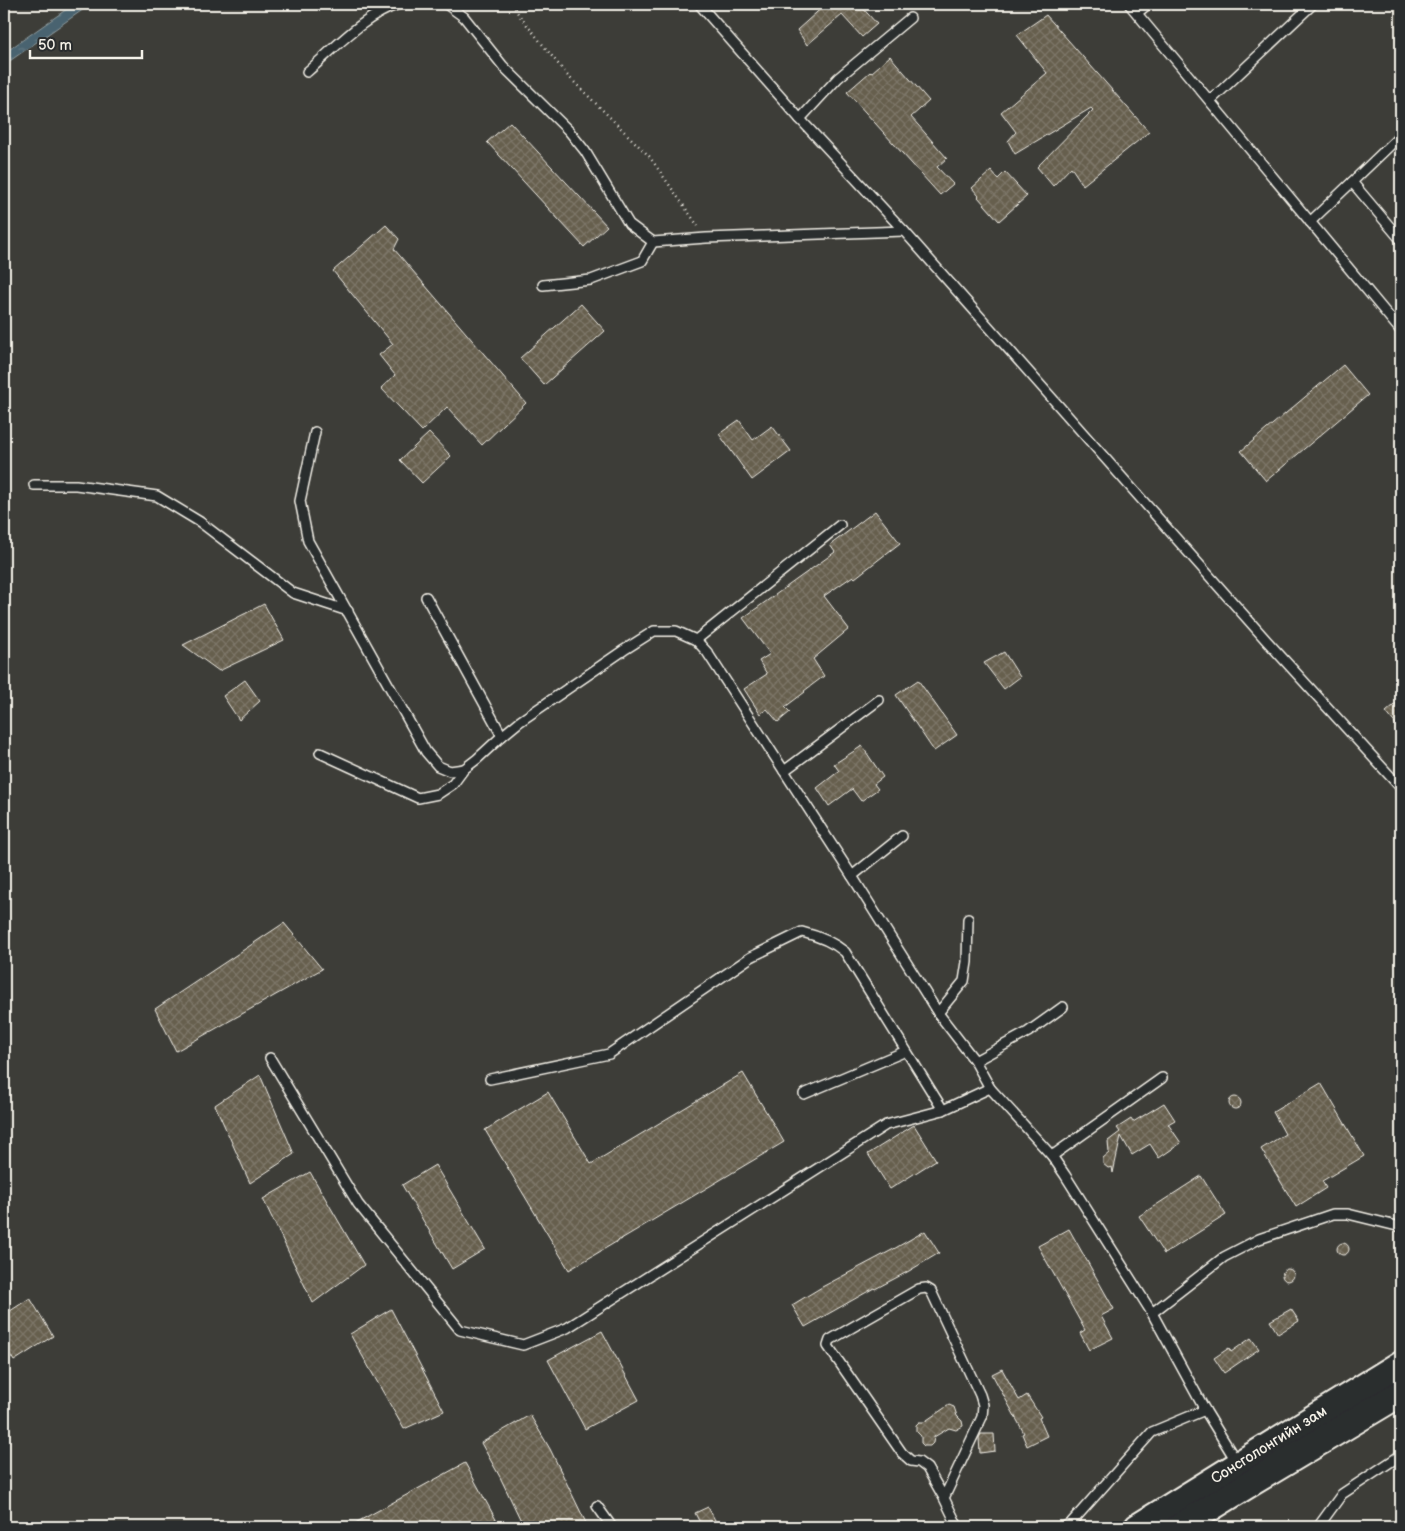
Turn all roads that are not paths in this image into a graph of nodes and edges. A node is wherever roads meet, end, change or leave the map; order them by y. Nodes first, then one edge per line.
1 (399, 4) edge
2 (446, 4) edge
3 (698, 4) edge
4 (1129, 4) edge
5 (1148, 4) edge
6 (1313, 4) edge
7 (1137, 13) junction
8 (910, 18) dead end
9 (307, 72) dead end
10 (1210, 101) junction
11 (800, 120) junction
12 (1401, 135) edge
13 (1352, 182) junction
14 (1310, 222) junction
15 (904, 231) junction
16 (1401, 240) edge
17 (653, 242) junction
18 (542, 286) dead end
19 (1401, 331) edge
20 (316, 432) dead end
21 (34, 485) dead end
22 (840, 525) dead end
23 (426, 597) dead end
24 (348, 611) junction
25 (696, 640) junction
26 (879, 700) dead end
27 (502, 736) junction
28 (320, 753) dead end
29 (464, 769) junction
30 (784, 771) junction
31 (1401, 788) edge
32 (902, 836) dead end
33 (852, 876) junction
34 (968, 919) dead end
35 (1063, 1007) dead end
36 (938, 1013) junction
37 (906, 1051) junction
38 (270, 1058) dead end
39 (975, 1061) junction
40 (1162, 1078) dead end
41 (490, 1079) dead end
42 (990, 1088) junction
43 (804, 1094) dead end
44 (943, 1110) junction
45 (1052, 1156) junction
46 (1401, 1227) edge
47 (1152, 1313) junction
48 (1401, 1364) edge
49 (1401, 1393) edge
50 (1205, 1410) junction
51 (1401, 1455) edge
52 (1244, 1474) junction
53 (944, 1498) junction
54 (598, 1506) dead end
55 (612, 1527) edge
56 (958, 1527) edge
57 (1064, 1527) edge
58 (1138, 1527) edge
59 (1179, 1527) edge
60 (1318, 1527) edge

1 - 9 lane
2 - 17 lane
3 - 11 lane
4 - 7 lane
5 - 7 lane
6 - 10 lane
7 - 10 lane
8 - 11 lane
10 - 14 lane
11 - 15 lane
12 - 13 lane
13 - 14 lane
13 - 16 lane
14 - 19 lane
15 - 17 lane
15 - 31 lane
17 - 18 lane
20 - 24 lane
21 - 24 lane
22 - 25 lane
23 - 27 lane
24 - 29 lane
25 - 27 lane
25 - 30 lane
26 - 30 lane
27 - 29 lane
28 - 29 lane
30 - 33 lane
32 - 33 lane
33 - 36 lane
34 - 36 lane
35 - 39 lane
36 - 39 lane
37 - 41 lane
37 - 43 lane
37 - 44 lane
38 - 44 lane
39 - 42 lane
40 - 45 lane
42 - 44 lane
42 - 45 lane
45 - 47 lane
46 - 47 lane
47 - 50 lane
48 - 52 main road, Сонсголонгийн зам
49 - 52 main road, Сонсголонгийн зам
50 - 52 lane
50 - 57 lane
51 - 60 lane
52 - 58 main road, Сонсголонгийн зам
52 - 59 main road, Сонсголонгийн зам
53 - 53 lane
53 - 56 lane
54 - 55 lane

